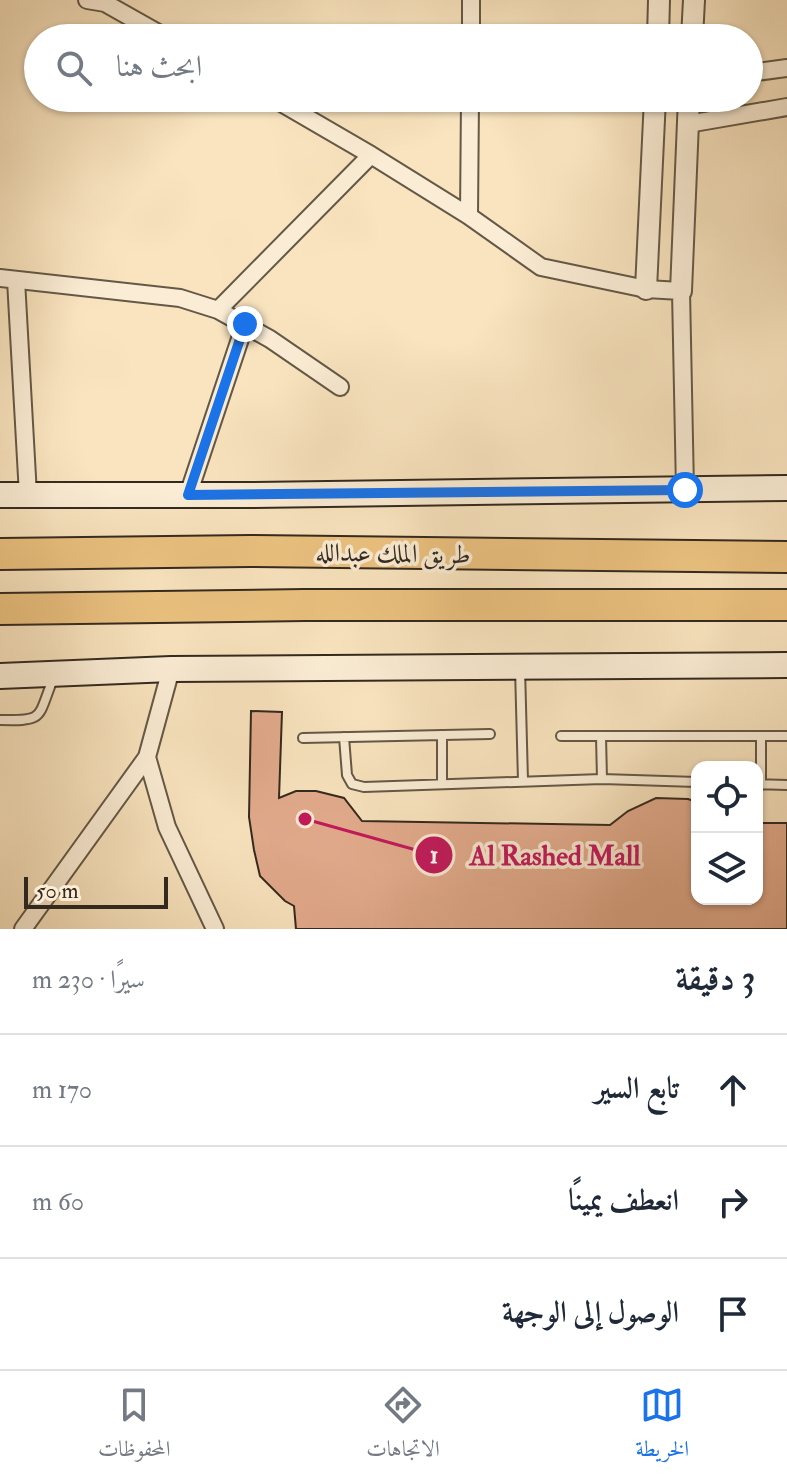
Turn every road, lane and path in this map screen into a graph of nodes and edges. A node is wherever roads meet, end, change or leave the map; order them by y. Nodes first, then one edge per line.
1 (87, 0) edge
2 (471, 0) edge
3 (659, 0) edge
4 (694, 0) edge
5 (142, 24) edge
6 (471, 24) edge
7 (658, 24) edge
8 (693, 24) edge
9 (787, 68) edge
10 (763, 71) edge
11 (787, 107) edge
12 (763, 111) edge
13 (297, 112) edge
14 (470, 112) edge
15 (654, 112) edge
16 (688, 112) edge
17 (758, 112) edge
18 (688, 124) junction
19 (371, 155) junction
20 (469, 216) junction
21 (8, 279) edge
22 (646, 289) junction
23 (681, 291) junction
24 (218, 310) junction
25 (245, 324) junction
26 (340, 387) dead end
27 (787, 488) edge
28 (685, 490) junction
29 (0, 495) edge
30 (28, 495) junction
31 (188, 495) junction
32 (0, 554) edge
33 (787, 557) edge
34 (305, 605) junction
35 (787, 605) edge
36 (0, 609) edge
37 (0, 628) edge
38 (787, 665) edge
39 (520, 667) junction
40 (171, 669) junction
41 (55, 674) junction
42 (0, 676) edge
43 (0, 720) edge
44 (490, 734) dead end
45 (442, 735) junction
46 (561, 736) dead end
47 (601, 736) junction
48 (761, 736) junction
49 (787, 736) edge
50 (344, 737) junction
51 (303, 738) dead end
52 (147, 757) junction
53 (760, 761) edge
54 (602, 779) junction
55 (523, 781) junction
56 (691, 782) edge
57 (442, 784) junction
58 (763, 784) edge
59 (787, 785) edge
60 (23, 929) edge
61 (215, 929) edge

1 - 5 street
2 - 6 street
3 - 7 street
4 - 8 street
9 - 10 street
11 - 12 street
13 - 19 street
14 - 20 street
15 - 22 street
16 - 18 street
17 - 18 street
18 - 23 street
19 - 20 street
19 - 24 street
20 - 22 street
21 - 24 street
21 - 30 street
22 - 23 street
23 - 28 street
24 - 25 street
25 - 26 street
25 - 31 street
27 - 28 main road
28 - 31 main road
29 - 30 main road
30 - 31 main road
32 - 33 highway, طريق الملك عبدالله
34 - 35 highway, طريق الملك عبدالله
34 - 36 highway, طريق الملك عبدالله
34 - 37 highway
38 - 39 main road
39 - 40 main road
39 - 55 lane
40 - 41 main road
40 - 52 street
41 - 42 main road
41 - 43 lane
44 - 45 lane
45 - 50 lane
45 - 57 lane
46 - 47 lane
47 - 48 lane
47 - 54 lane
48 - 49 lane
48 - 53 lane
50 - 51 lane
50 - 57 lane
52 - 60 street
52 - 61 street
54 - 55 lane
54 - 56 lane
55 - 57 lane
58 - 59 lane

